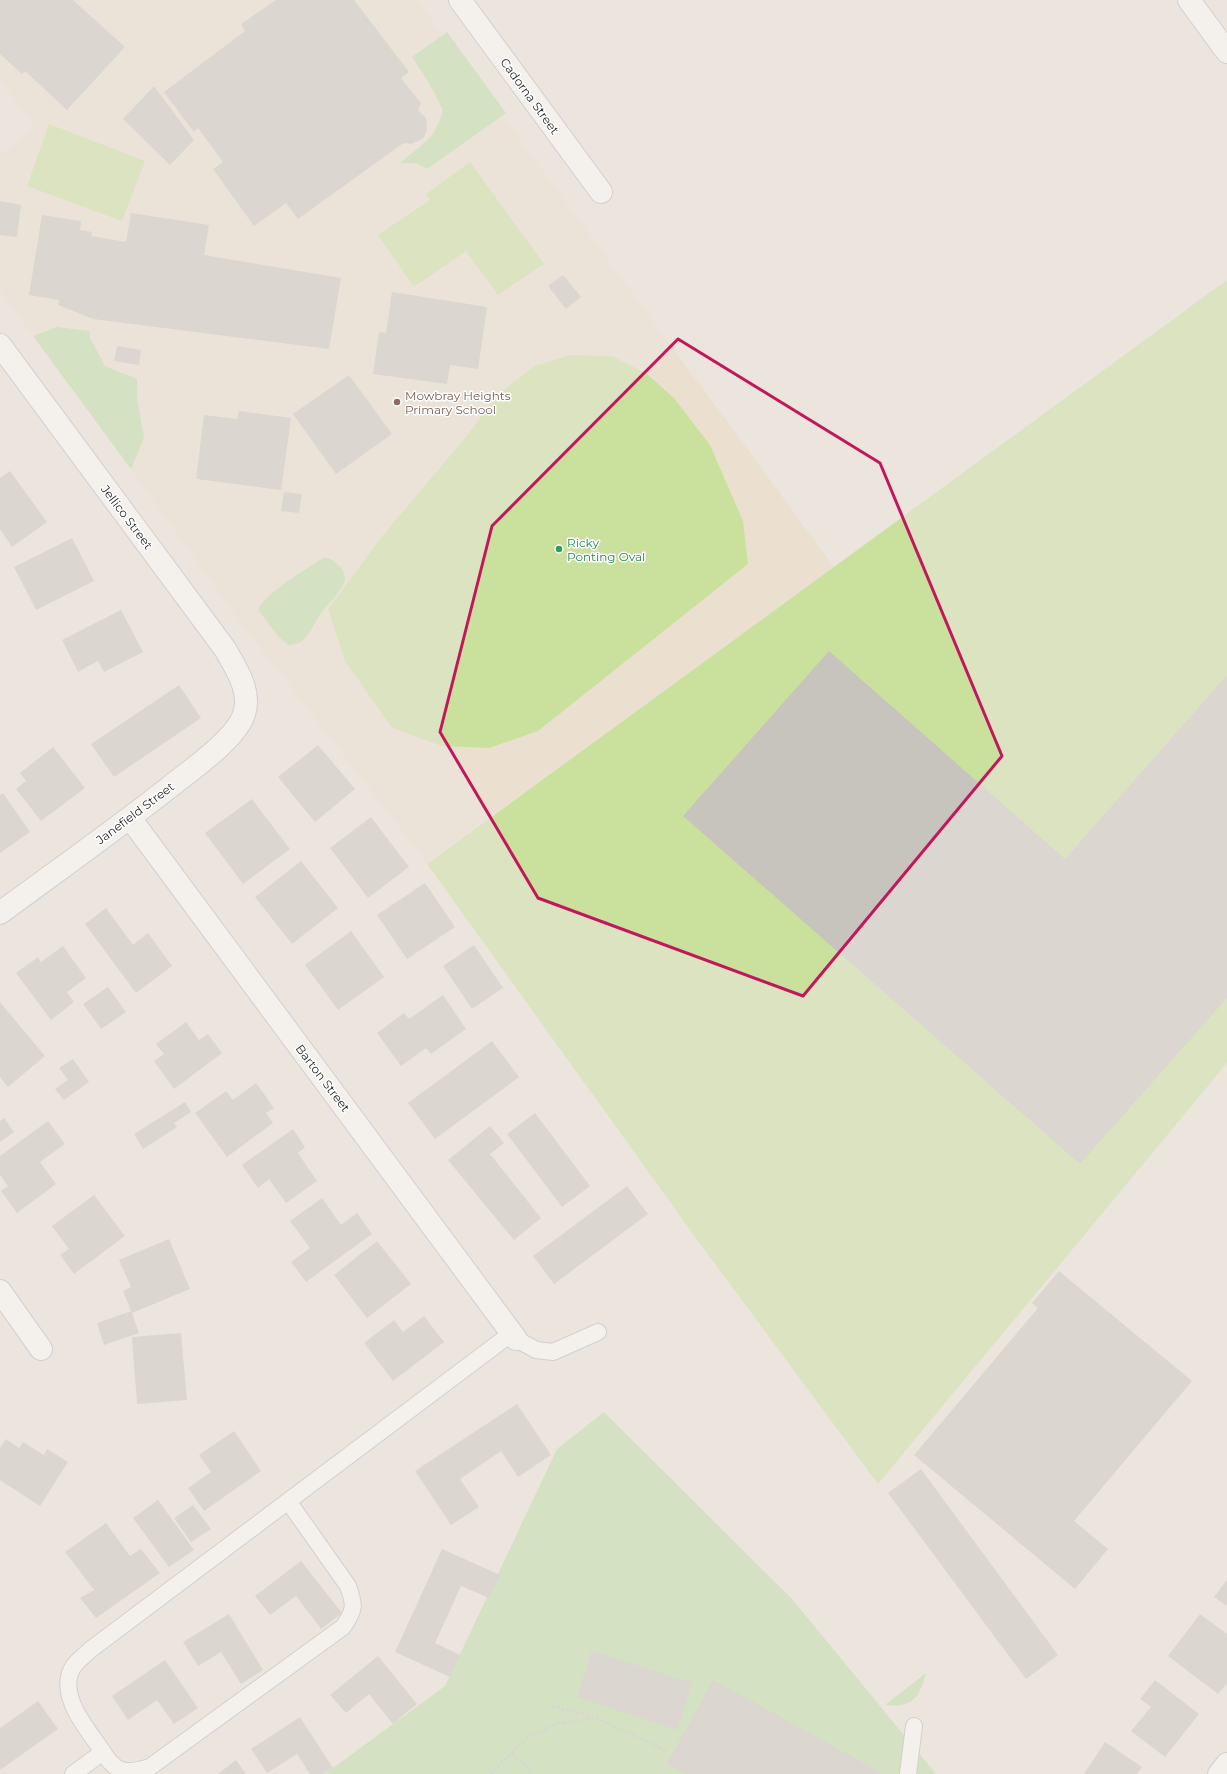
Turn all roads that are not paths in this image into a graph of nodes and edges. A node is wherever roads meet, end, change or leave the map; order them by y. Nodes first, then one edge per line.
1 (460, 0) edge
2 (1189, 0) edge
3 (1227, 52) edge
4 (601, 192) dead end
5 (0, 345) edge
6 (245, 694) joint
7 (130, 818) junction
8 (0, 913) edge
9 (0, 1291) edge
10 (598, 1332) dead end
11 (514, 1336) junction
12 (41, 1348) dead end
13 (288, 1501) junction
14 (914, 1726) dead end
15 (103, 1752) junction
16 (1227, 1764) edge
17 (73, 1774) edge
18 (908, 1774) edge
19 (1219, 1774) edge

1 - 4 street, Cadorna Street
2 - 3 street
5 - 6 street, Jellico Street
6 - 7 street, Janefield Street
7 - 8 street, Janefield Street
7 - 11 street, Barton Street
9 - 12 street
10 - 11 lane
11 - 13 lane
13 - 15 lane
13 - 15 lane
14 - 18 lane
15 - 17 lane
16 - 19 street

